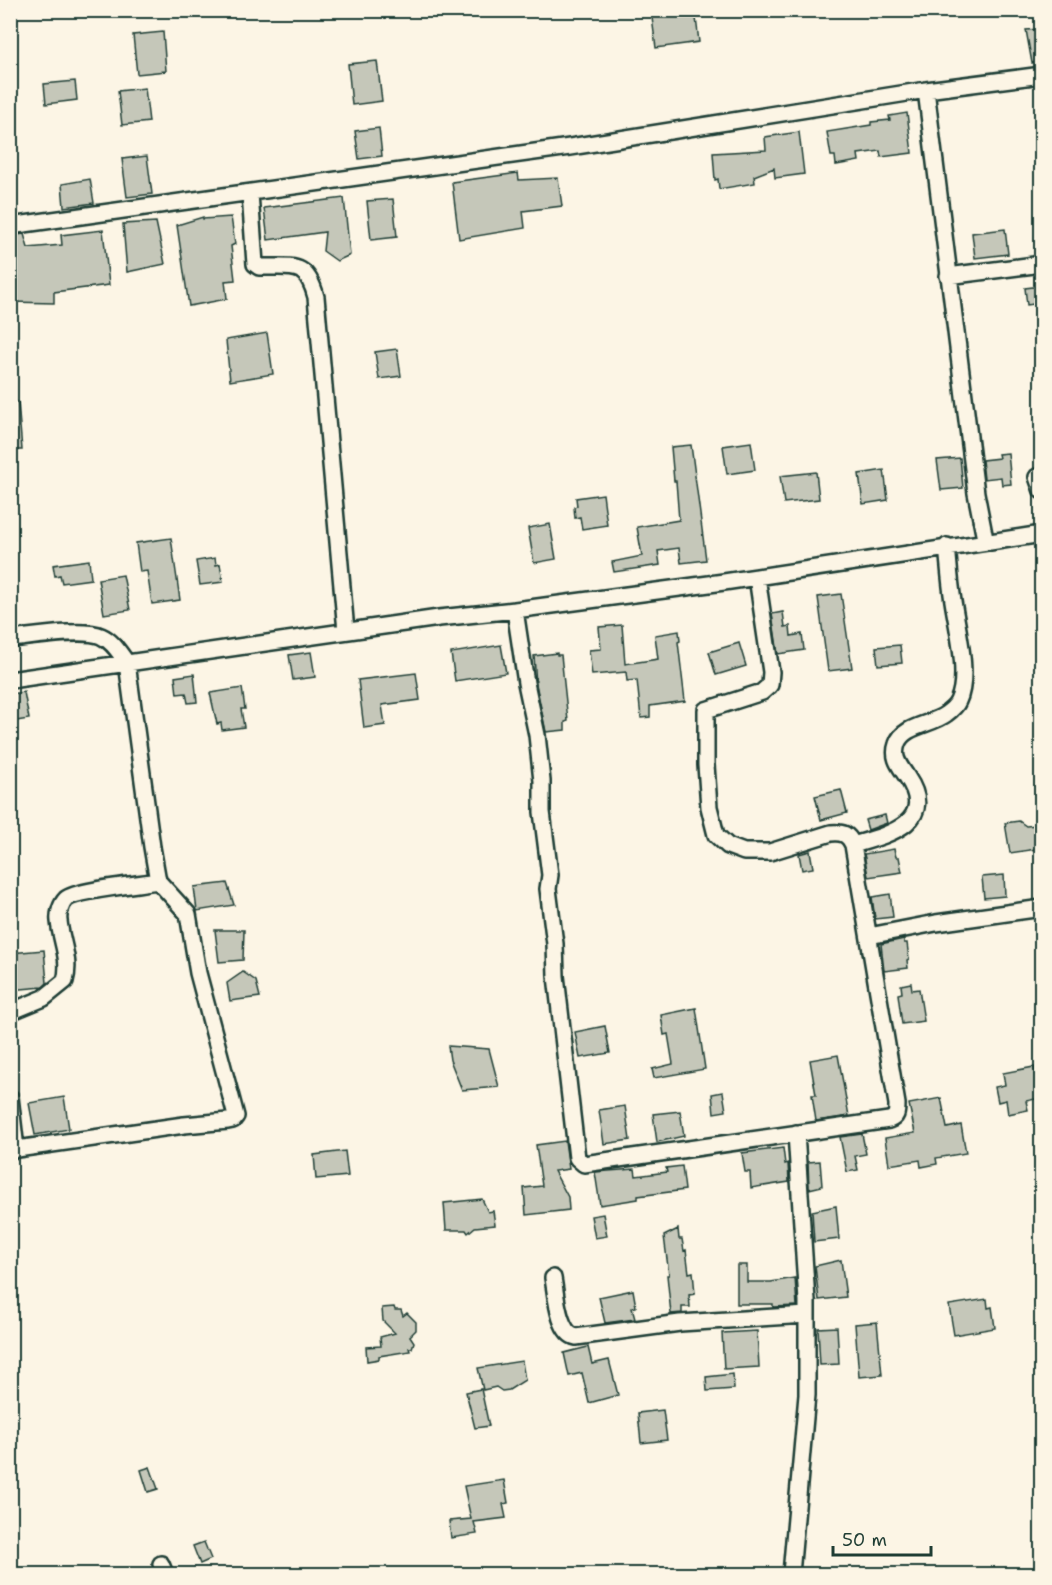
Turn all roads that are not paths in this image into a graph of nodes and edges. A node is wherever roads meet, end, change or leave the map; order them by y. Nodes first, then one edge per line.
1 (1041, 75) edge
2 (926, 90) junction
3 (250, 193) junction
4 (10, 226) edge
5 (1041, 264) edge
6 (948, 276) junction
7 (1041, 534) edge
8 (987, 542) junction
9 (947, 546) junction
10 (757, 577) junction
11 (515, 610) junction
12 (346, 632) junction
13 (10, 639) edge
14 (127, 663) junction
15 (10, 680) edge
16 (853, 845) junction
17 (158, 881) junction
18 (1041, 908) edge
19 (869, 936) junction
20 (10, 1012) edge
21 (10, 1097) edge
22 (796, 1133) junction
23 (13, 1150) edge
24 (553, 1278) dead end
25 (807, 1316) junction
26 (791, 1575) edge

1 - 2 street
2 - 3 street
2 - 6 street
3 - 4 street
3 - 12 street
5 - 6 street
6 - 8 street
7 - 8 street
8 - 9 street
9 - 10 street
9 - 16 street
10 - 11 street
10 - 16 street
11 - 12 street
11 - 22 street
12 - 14 street
13 - 14 street
14 - 15 street
14 - 17 street
16 - 19 street
17 - 20 street
17 - 23 street
18 - 19 street
19 - 22 street
21 - 23 street
22 - 25 street
24 - 25 street
25 - 26 street

